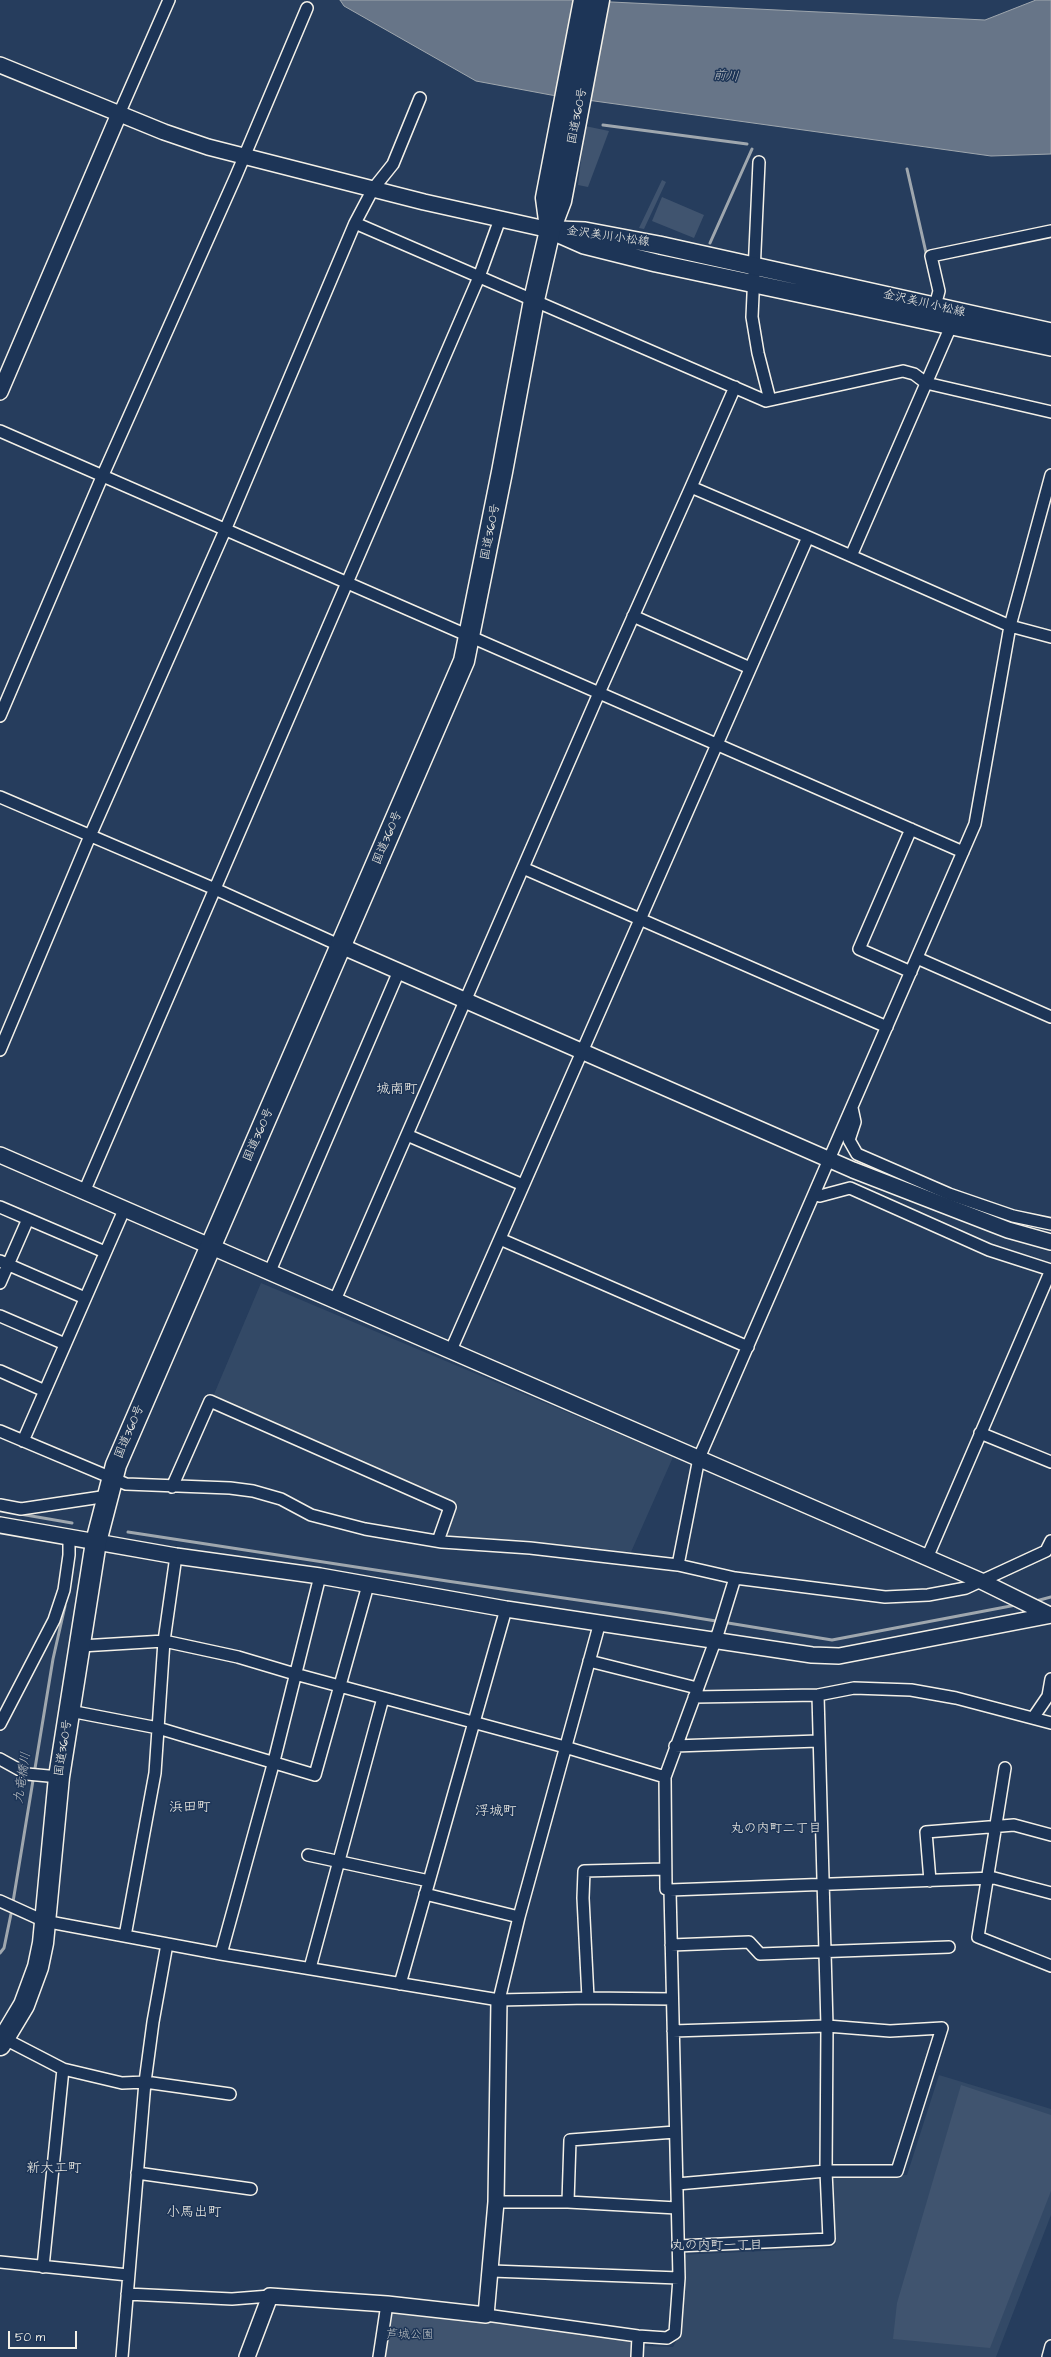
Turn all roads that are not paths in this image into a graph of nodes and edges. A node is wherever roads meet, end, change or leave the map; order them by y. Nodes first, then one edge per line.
1 (169, 0) edge
2 (584, 0) edge
3 (599, 0) edge
4 (307, 8) dead end
5 (0, 64) edge
6 (420, 98) dead end
7 (119, 114) junction
8 (567, 134) junction
9 (244, 157) junction
10 (759, 162) dead end
11 (373, 189) junction
12 (500, 219) junction
13 (355, 222) junction
14 (550, 230) junction
15 (1051, 231) edge
16 (755, 266) junction
17 (479, 277) junction
18 (753, 284) junction
19 (534, 300) junction
20 (935, 306) junction
21 (951, 326) junction
22 (1051, 332) edge
23 (1051, 347) edge
24 (926, 383) junction
25 (735, 388) junction
26 (0, 392) edge
27 (770, 400) junction
28 (1051, 412) edge
29 (0, 431) edge
30 (1051, 475) edge
31 (102, 477) junction
32 (691, 487) junction
33 (226, 528) junction
34 (808, 537) junction
35 (851, 556) junction
36 (346, 582) junction
37 (633, 616) junction
38 (1010, 626) junction
39 (470, 637) junction
40 (1051, 637) edge
41 (750, 668) junction
42 (599, 693) junction
43 (0, 716) edge
44 (717, 745) junction
45 (0, 797) edge
46 (910, 829) junction
47 (90, 836) junction
48 (963, 852) junction
49 (523, 868) junction
50 (215, 889) junction
51 (640, 919) junction
52 (341, 946) junction
53 (917, 958) junction
54 (399, 971) junction
55 (911, 972) junction
56 (466, 1000) junction
57 (1051, 1017) edge
58 (887, 1027) junction
59 (0, 1050) edge
60 (582, 1050) junction
61 (852, 1108) junction
62 (407, 1135) junction
63 (0, 1155) edge
64 (830, 1158) junction
65 (523, 1185) junction
66 (84, 1192) junction
67 (814, 1194) junction
68 (0, 1207) edge
69 (124, 1210) junction
70 (28, 1219) junction
71 (1051, 1224) edge
72 (500, 1239) junction
73 (1051, 1242) edge
74 (210, 1246) junction
75 (105, 1252) junction
76 (4, 1262) edge
77 (270, 1271) junction
78 (1050, 1273) edge
79 (0, 1283) edge
80 (85, 1298) junction
81 (336, 1300) junction
82 (0, 1316) edge
83 (65, 1344) junction
84 (748, 1347) junction
85 (451, 1350) junction
86 (0, 1371) edge
87 (44, 1391) junction
88 (0, 1431) edge
89 (980, 1433) junction
90 (23, 1441) junction
91 (699, 1458) junction
92 (1051, 1462) edge
93 (110, 1487) junction
94 (172, 1487) junction
95 (0, 1505) edge
96 (0, 1525) edge
97 (70, 1537) junction
98 (438, 1541) junction
99 (1051, 1541) edge
100 (96, 1542) junction
101 (176, 1556) junction
102 (927, 1558) junction
103 (678, 1565) junction
104 (320, 1576) junction
105 (735, 1578) junction
106 (368, 1584) junction
107 (987, 1584) junction
108 (506, 1609) junction
109 (1046, 1613) edge
110 (600, 1622) junction
111 (717, 1637) junction
112 (164, 1641) junction
113 (81, 1646) junction
114 (589, 1661) junction
115 (295, 1674) junction
116 (1051, 1679) edge
117 (341, 1687) junction
118 (696, 1692) junction
119 (818, 1695) junction
120 (382, 1698) junction
121 (70, 1711) junction
122 (1033, 1718) junction
123 (474, 1723) junction
124 (0, 1724) edge
125 (1051, 1724) edge
126 (158, 1728) junction
127 (818, 1741) junction
128 (675, 1746) junction
129 (566, 1747) junction
130 (0, 1759) edge
131 (274, 1763) junction
132 (1005, 1768) dead end
133 (50, 1776) junction
134 (664, 1777) junction
135 (996, 1826) junction
136 (1051, 1835) edge
137 (308, 1854) dead end
138 (338, 1861) junction
139 (664, 1869) junction
140 (987, 1878) junction
141 (930, 1880) junction
142 (429, 1882) junction
143 (822, 1885) junction
144 (670, 1890) junction
145 (1051, 1893) edge
146 (425, 1894) junction
147 (3, 1902) edge
148 (519, 1917) junction
149 (44, 1921) junction
150 (126, 1936) junction
151 (167, 1944) junction
152 (671, 1945) junction
153 (949, 1947) dead end
154 (824, 1952) junction
155 (221, 1954) junction
156 (1051, 1966) edge
157 (310, 1968) junction
158 (400, 1984) junction
159 (588, 1998) junction
160 (672, 1999) junction
161 (499, 2000) junction
162 (827, 2026) junction
163 (673, 2031) junction
164 (2, 2042) edge
165 (63, 2069) junction
166 (145, 2082) junction
167 (230, 2094) dead end
168 (676, 2132) junction
169 (826, 2171) junction
170 (137, 2173) junction
171 (677, 2184) junction
172 (250, 2189) dead end
173 (496, 2202) junction
174 (568, 2202) junction
175 (677, 2208) junction
176 (678, 2246) junction
177 (0, 2262) edge
178 (43, 2267) junction
179 (492, 2271) junction
180 (128, 2274) junction
181 (679, 2278) junction
182 (127, 2294) junction
183 (270, 2296) junction
184 (387, 2304) junction
185 (486, 2315) junction
186 (638, 2336) junction
187 (1051, 2346) edge
188 (122, 2357) edge
189 (247, 2357) edge
190 (379, 2357) edge
191 (637, 2357) edge
192 (1048, 2357) edge

1 - 7 street
2 - 8 highway, 国道360号
3 - 8 highway, 国道360号
4 - 9 street
5 - 7 street
6 - 11 street
7 - 9 street
7 - 26 street
8 - 14 highway, 国道360号
9 - 11 street
9 - 31 street
10 - 16 street
11 - 12 street
11 - 13 street
12 - 14 street
12 - 17 street
13 - 17 street
13 - 33 street
14 - 16 main road, 金沢美川小松線
14 - 18 main road, 金沢美川小松線
14 - 19 highway, 国道360号
15 - 20 street
16 - 18 street
16 - 20 main road, 金沢美川小松線
17 - 19 street
17 - 36 street
18 - 21 main road, 金沢美川小松線
18 - 27 street
19 - 25 street
19 - 39 highway, 国道360号
20 - 22 main road, 金沢美川小松線
21 - 23 main road, 金沢美川小松線
21 - 24 street
24 - 27 street
24 - 28 street
24 - 35 street
25 - 27 street
25 - 32 street
29 - 31 street
30 - 38 street
31 - 33 street
31 - 43 street
32 - 34 street
32 - 37 street
33 - 36 street
33 - 47 street
34 - 35 street
34 - 41 street
35 - 38 street
36 - 39 street
36 - 50 street
37 - 41 street
37 - 42 street
38 - 40 street
38 - 48 street
39 - 42 street
39 - 52 highway, 国道360号
41 - 44 street
42 - 44 street
42 - 49 street
44 - 46 street
44 - 51 street
45 - 47 street
46 - 48 street
46 - 55 street
47 - 50 street
47 - 59 street
48 - 53 street
49 - 51 street
49 - 56 street
50 - 52 street
50 - 66 street
51 - 58 street
51 - 60 street
52 - 54 street
52 - 74 highway, 国道360号
53 - 55 street
53 - 57 street
54 - 56 street
54 - 77 street
55 - 58 street
56 - 60 street
56 - 62 street
58 - 61 street
60 - 64 street
60 - 65 street
61 - 64 street
61 - 71 street
62 - 65 street
62 - 81 street
63 - 66 street
64 - 67 street
64 - 73 street
65 - 72 street
66 - 69 street
67 - 78 street
67 - 84 street
68 - 70 street
69 - 74 street
69 - 75 street
70 - 75 street
70 - 76 street
72 - 84 street
72 - 85 street
74 - 77 street
74 - 93 highway, 国道360号
75 - 80 street
76 - 79 street
76 - 80 street
77 - 81 street
78 - 89 street
80 - 83 street
81 - 85 street
82 - 83 street
83 - 87 street
84 - 91 street
85 - 91 street
86 - 87 street
87 - 90 street
88 - 90 street
89 - 92 street
89 - 102 street
90 - 93 street
91 - 102 street
91 - 103 street
93 - 94 street
93 - 95 street
93 - 100 highway, 国道360号
94 - 98 street
94 - 98 street
96 - 97 street
97 - 100 street
97 - 124 street
98 - 103 street
99 - 107 street
100 - 101 street
100 - 113 highway, 国道360号
101 - 104 street
101 - 112 street
102 - 107 street
103 - 105 street
104 - 106 street
104 - 115 street
105 - 107 street
105 - 111 street
106 - 108 street
106 - 117 street
107 - 109 street
108 - 110 street
108 - 123 street
109 - 111 street
110 - 111 street
110 - 114 street
111 - 118 street
112 - 113 street
112 - 115 street
112 - 126 street
113 - 121 highway, 国道360号
114 - 118 street
114 - 129 street
115 - 117 street
115 - 131 street
116 - 122 street
117 - 120 street
117 - 131 street
118 - 119 street
118 - 128 street
119 - 122 street
119 - 127 street
120 - 123 street
120 - 138 street
121 - 126 street
121 - 133 highway, 国道360号
122 - 125 street
123 - 129 street
123 - 142 street
126 - 131 street
126 - 150 street
127 - 128 street
127 - 143 street
128 - 134 street
129 - 134 street
129 - 148 street
130 - 133 street
131 - 155 street
132 - 135 street
133 - 149 highway, 国道360号
134 - 139 street
135 - 136 street
135 - 140 street
135 - 141 street
137 - 138 street
138 - 142 street
138 - 157 street
139 - 144 street
139 - 159 street
140 - 141 street
140 - 145 street
140 - 156 street
141 - 143 street
142 - 146 street
143 - 144 street
143 - 154 street
144 - 152 street
146 - 148 street
146 - 158 street
147 - 149 street
148 - 161 street
149 - 150 street
149 - 164 highway, 国道360号
150 - 151 street
151 - 155 street
151 - 166 street
152 - 154 street
152 - 160 street
153 - 154 street
154 - 162 street
155 - 157 street
157 - 158 street
158 - 161 street
159 - 160 street
159 - 161 street
160 - 163 street
161 - 173 street
162 - 163 street
162 - 169 street
162 - 169 street
163 - 168 street
164 - 165 street
165 - 166 street
165 - 178 street
166 - 167 street
166 - 170 street
168 - 171 street
168 - 174 street
169 - 171 street
169 - 176 street
170 - 172 street
170 - 180 street
171 - 175 street
173 - 174 street
173 - 179 street
174 - 175 street
175 - 176 street
176 - 181 street
177 - 178 street
178 - 180 street
179 - 181 street
179 - 185 street
180 - 182 street
181 - 186 street
182 - 183 street
182 - 188 street
183 - 184 street
183 - 189 street
184 - 185 street
184 - 190 street
185 - 186 street
186 - 191 street
187 - 192 street

